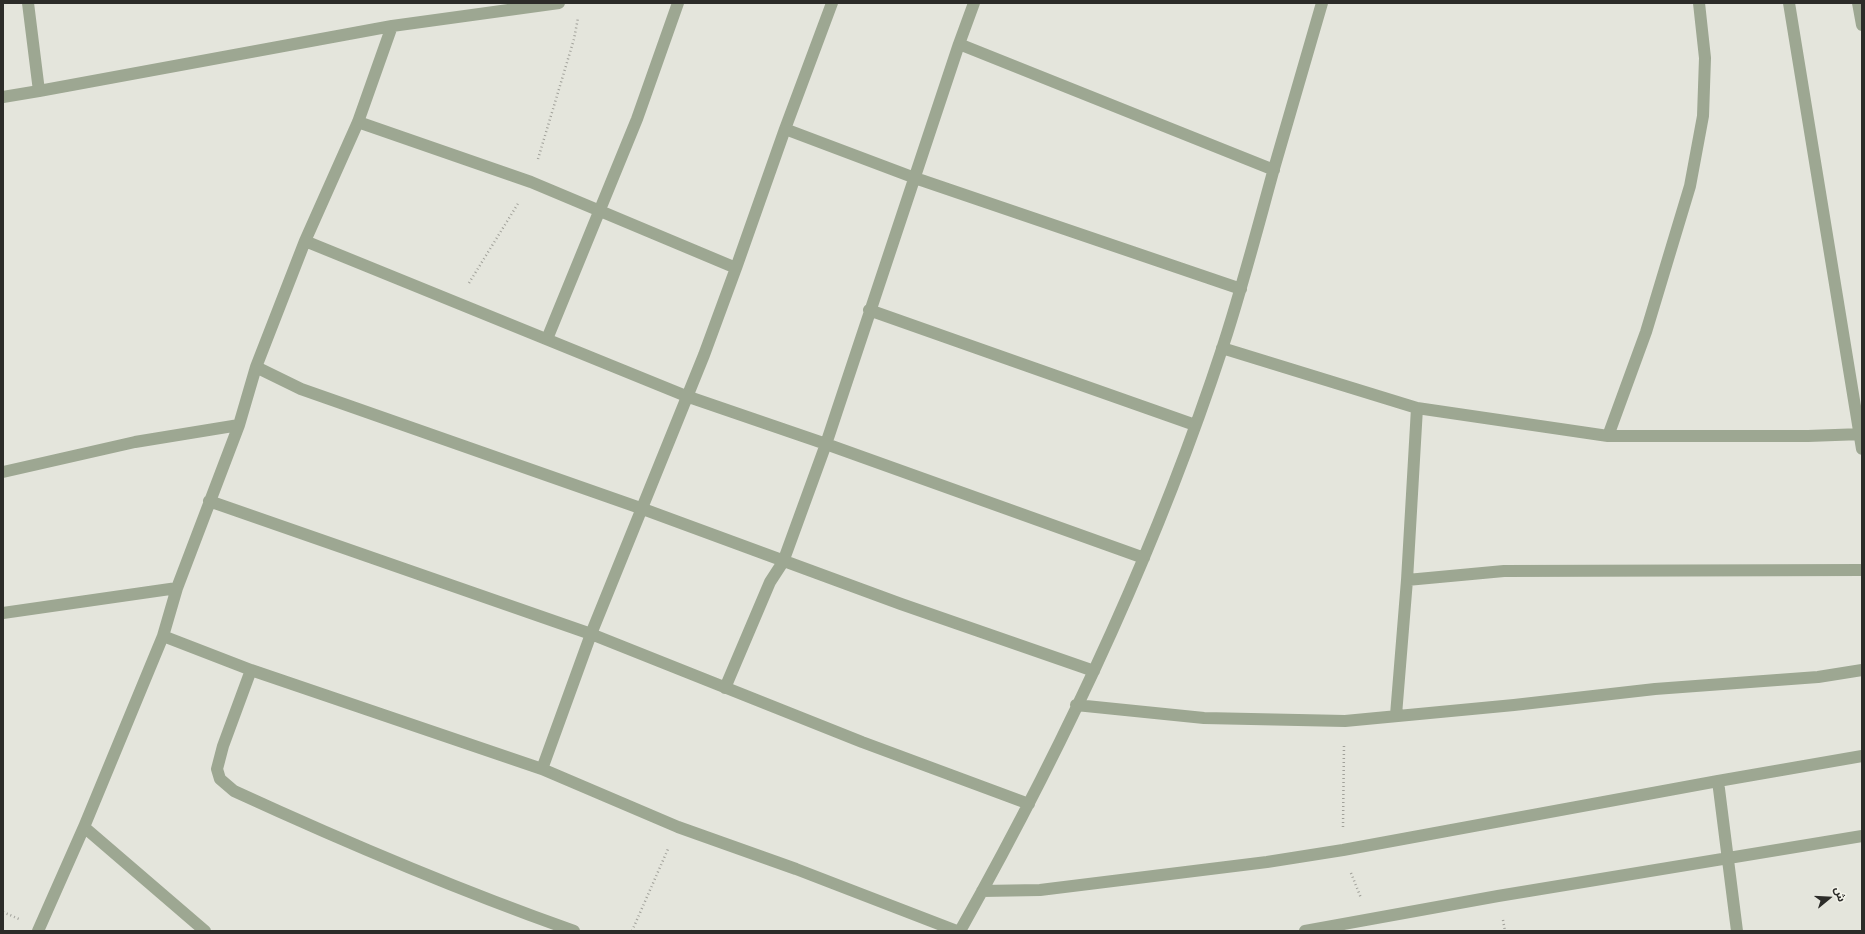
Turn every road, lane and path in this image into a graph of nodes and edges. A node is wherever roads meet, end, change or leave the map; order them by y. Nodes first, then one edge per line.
1 (28, 3) edge
2 (559, 3) edge
3 (678, 3) edge
4 (832, 3) edge
5 (974, 3) edge
6 (1322, 3) edge
7 (1699, 3) edge
8 (1790, 3) edge
9 (1858, 3) edge
10 (578, 18) dead end
11 (1862, 25) edge
12 (392, 26) junction
13 (959, 44) junction
14 (39, 91) junction
15 (3, 97) edge
16 (358, 122) junction
17 (785, 130) junction
18 (1274, 170) junction
19 (915, 178) junction
20 (531, 182) junction
21 (599, 211) junction
22 (305, 241) junction
23 (736, 268) junction
24 (1241, 289) junction
25 (458, 302) junction
26 (870, 310) junction
27 (547, 339) junction
28 (1222, 348) junction
29 (256, 367) junction
30 (686, 396) junction
31 (1417, 408) junction
32 (1195, 425) junction
33 (239, 426) junction
34 (1861, 434) edge
35 (1608, 436) junction
36 (826, 444) junction
37 (1862, 448) edge
38 (3, 472) edge
39 (209, 501) junction
40 (643, 509) junction
41 (1144, 558) junction
42 (783, 562) junction
43 (1862, 570) edge
44 (1407, 580) junction
45 (178, 588) junction
46 (3, 613) edge
47 (591, 634) junction
48 (162, 636) junction
49 (251, 670) junction
50 (1862, 670) edge
51 (1094, 671) junction
52 (725, 688) junction
53 (1076, 705) junction
54 (1396, 715) junction
55 (1862, 756) edge
56 (542, 770) junction
57 (1718, 781) junction
58 (1029, 804) junction
59 (84, 827) junction
60 (678, 827) junction
61 (1862, 836) edge
62 (1727, 858) junction
63 (982, 891) junction
64 (38, 931) edge
65 (205, 931) edge
66 (574, 931) edge
67 (632, 931) edge
68 (959, 931) edge
69 (1305, 931) edge
70 (1737, 931) edge

1 - 14 street
2 - 12 street
3 - 21 street
4 - 17 street
5 - 13 street
6 - 18 street
7 - 35 street
8 - 34 street
9 - 11 street
10 - 20 path
12 - 14 street
12 - 16 street
13 - 18 street
13 - 19 street
14 - 15 street
16 - 20 street
16 - 22 street
17 - 19 street
17 - 23 street
18 - 24 street
19 - 24 street
19 - 26 street
20 - 21 street
20 - 25 path
21 - 23 street
21 - 27 street
22 - 25 street
22 - 29 street
23 - 30 street
24 - 28 street
25 - 27 street
26 - 32 street
26 - 36 street
27 - 30 street
28 - 31 street
28 - 32 street
29 - 33 street
29 - 40 street
30 - 36 street
30 - 40 street
31 - 35 street
31 - 44 street
32 - 41 street
33 - 38 street
33 - 39 street
34 - 35 street
34 - 37 street
36 - 41 street
36 - 42 street
39 - 45 street
39 - 47 street
40 - 42 street
40 - 47 street
41 - 51 street
42 - 51 street
42 - 52 street
43 - 44 street
44 - 54 street
45 - 46 street
45 - 48 street
47 - 52 street
47 - 56 street
48 - 49 street
48 - 59 street
49 - 56 street
49 - 66 street
50 - 54 street
51 - 53 street
52 - 58 street
53 - 54 street
53 - 58 street
55 - 57 street
56 - 60 street
57 - 62 street
57 - 63 street
58 - 63 street
59 - 64 street
59 - 65 street
60 - 67 path
60 - 68 street
61 - 62 street
62 - 69 street
62 - 70 street
63 - 68 street

